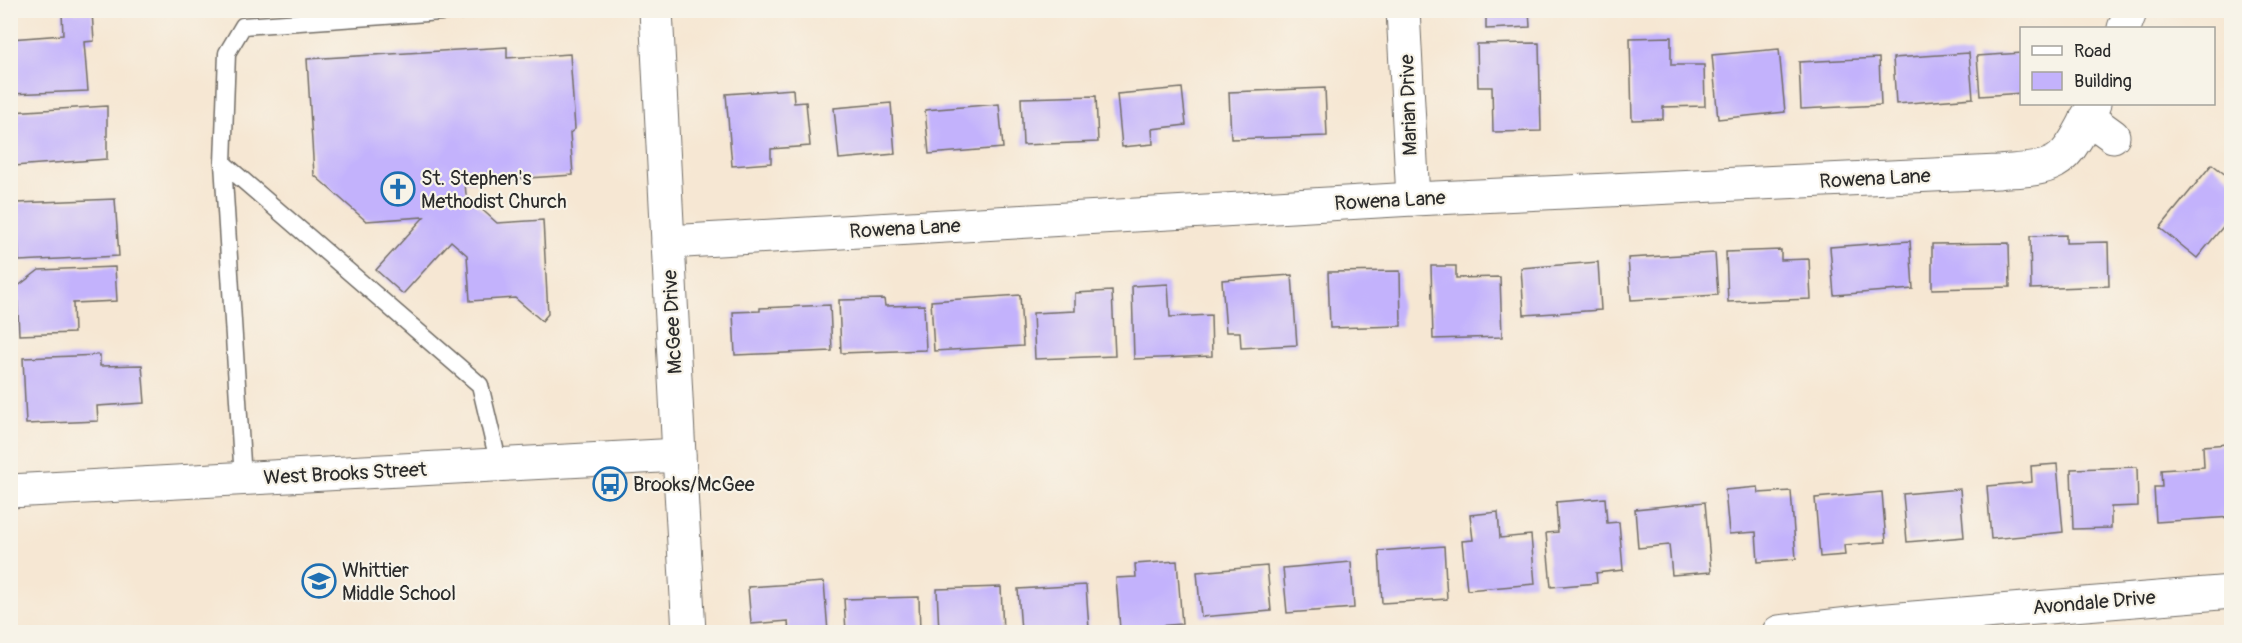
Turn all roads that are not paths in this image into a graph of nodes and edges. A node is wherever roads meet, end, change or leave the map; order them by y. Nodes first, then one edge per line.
1 (469, 10) edge
2 (656, 10) edge
3 (1403, 10) edge
4 (2131, 10) edge
5 (2124, 27) edge
6 (2098, 119) edge
7 (223, 163) junction
8 (1413, 199) junction
9 (668, 242) junction
10 (679, 455) junction
11 (499, 465) junction
12 (243, 479) junction
13 (10, 491) edge
14 (2232, 592) edge
15 (688, 633) edge
16 (1779, 633) edge

1 - 7 lane
2 - 9 street, McGee Drive
3 - 8 street, Marian Drive
4 - 5 street
6 - 8 street, Rowena Lane
7 - 11 lane
7 - 12 lane
8 - 9 street, Rowena Lane
9 - 10 street, McGee Drive
10 - 11 street, West Brooks Street
10 - 15 street, McGee Drive
11 - 12 street, West Brooks Street
12 - 13 street, West Brooks Street
14 - 16 street, Avondale Drive

